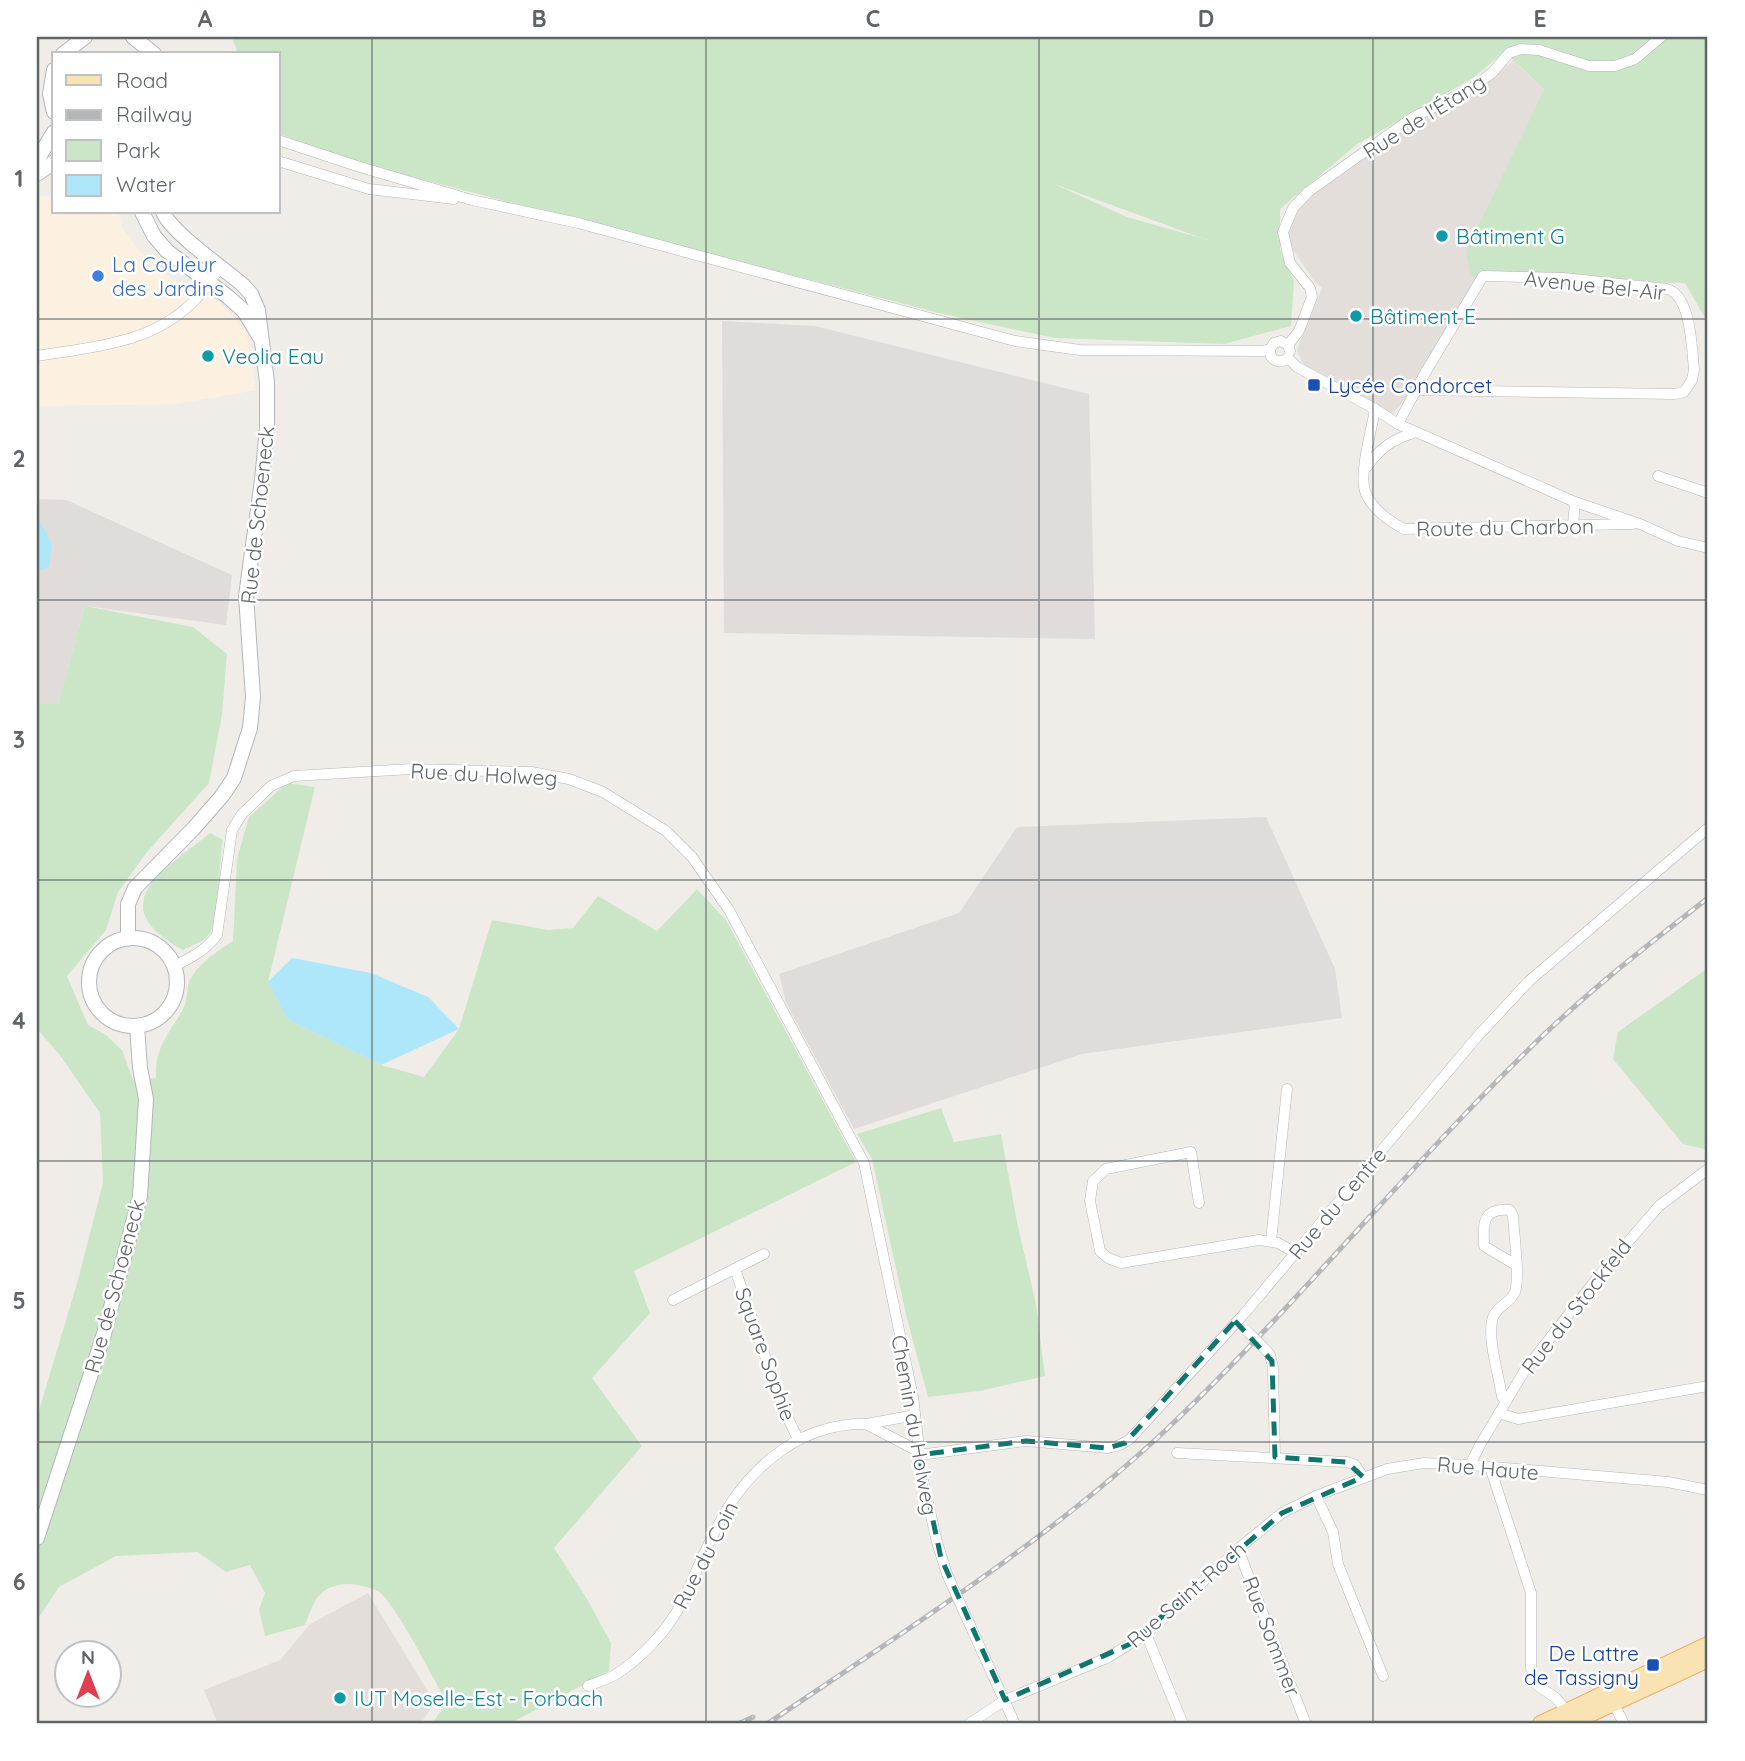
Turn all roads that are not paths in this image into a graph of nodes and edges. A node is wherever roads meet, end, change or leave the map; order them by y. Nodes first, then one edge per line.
1 (133, 37) edge
2 (1661, 37) edge
3 (152, 46) edge
4 (47, 74) edge
5 (52, 103) edge
6 (52, 135) edge
7 (280, 141) edge
8 (37, 160) edge
9 (280, 162) edge
10 (52, 163) edge
11 (37, 174) edge
12 (472, 200) junction
13 (143, 214) edge
14 (164, 214) edge
15 (221, 267) junction
16 (208, 282) junction
17 (264, 343) junction
18 (1288, 345) junction
19 (1270, 349) junction
20 (37, 356) edge
21 (1288, 358) junction
22 (1417, 390) junction
23 (1375, 409) junction
24 (1398, 424) junction
25 (1416, 432) junction
26 (1365, 471) junction
27 (1658, 476) dead end
28 (1708, 493) edge
29 (1575, 502) junction
30 (1640, 524) junction
31 (1573, 525) junction
32 (1708, 548) edge
33 (1708, 828) edge
34 (128, 938) junction
35 (174, 966) junction
36 (137, 1026) junction
37 (1287, 1089) dead end
38 (852, 1141) joint
39 (1708, 1169) edge
40 (1199, 1203) dead end
41 (1271, 1241) junction
42 (1296, 1253) junction
43 (764, 1254) dead end
44 (1516, 1265) junction
45 (736, 1269) junction
46 (673, 1300) dead end
47 (1236, 1321) junction
48 (1708, 1385) edge
49 (1506, 1402) junction
50 (1499, 1413) junction
51 (915, 1415) junction
52 (866, 1424) junction
53 (798, 1439) junction
54 (918, 1453) junction
55 (1177, 1453) dead end
56 (1275, 1457) junction
57 (1471, 1465) junction
58 (1490, 1467) junction
59 (1363, 1477) junction
60 (1708, 1490) edge
61 (1316, 1496) junction
62 (37, 1538) edge
63 (1238, 1549) junction
64 (1146, 1634) junction
65 (1707, 1654) edge
66 (1382, 1676) dead end
67 (589, 1686) dead end
68 (1611, 1698) junction
69 (1005, 1700) junction
70 (1570, 1719) edge
71 (969, 1724) edge
72 (1014, 1724) edge
73 (1183, 1724) edge
74 (1306, 1724) edge
75 (1541, 1724) edge
76 (1624, 1724) edge

1 - 3 main road
2 - 18 street, Rue de l'Étang
4 - 5 main road
6 - 8 main road
7 - 12 street
9 - 12 street
10 - 11 main road
12 - 19 street
13 - 16 main road, Rue de Schoeneck
14 - 15 main road, Rue de Schoeneck
15 - 16 street
15 - 17 main road, Rue de Schoeneck
16 - 17 main road, Rue de Schoeneck
16 - 20 street
17 - 34 main road, Rue de Schoeneck
18 - 19 street
18 - 21 street
19 - 21 street
21 - 23 street, Route du Charbon
22 - 22 street, Avenue Bel-Air
22 - 24 street, Avenue Bel-Air
23 - 24 street, Route du Charbon
23 - 26 street, Route du Charbon
24 - 25 street, Route du Charbon
25 - 26 street
25 - 29 street, Route du Charbon
26 - 31 street, Route du Charbon
27 - 28 street
29 - 30 street, Route du Charbon
29 - 31 street
30 - 31 street, Route du Charbon
30 - 32 street, Route du Charbon
33 - 42 street, Rue du Centre
34 - 35 main road
34 - 36 main road
35 - 36 main road
35 - 38 street, Rue du Holweg
36 - 62 main road, Rue de Schoeneck
37 - 41 street
38 - 51 street, Chemin du Holweg
39 - 49 street, Rue du Stockfeld
40 - 41 street
41 - 42 street
42 - 47 street, Rue du Centre
43 - 45 street, Square Sophie
44 - 44 street
44 - 49 street
45 - 46 street, Square Sophie
45 - 53 street, Square Sophie
47 - 54 street, Rue du Centre
47 - 56 street, bridge
48 - 50 street
49 - 50 street, Rue du Stockfeld
50 - 57 street, Rue du Stockfeld
51 - 52 street, Rue du Coin
51 - 54 street, Chemin du Holweg
52 - 53 street, Rue du Coin
52 - 54 street
53 - 67 street, Rue du Coin
54 - 69 street, Chemin du Holweg, bridge
55 - 56 street
56 - 59 street
57 - 58 street, Rue Haute
57 - 59 street, Rue Haute
58 - 60 street, Rue Haute
58 - 70 street
59 - 61 street, Rue Saint-Roch
61 - 63 street, Rue Saint-Roch
61 - 66 street
63 - 64 street, Rue Saint-Roch
63 - 74 street, Rue Sommer
64 - 69 street, Rue Saint-Roch
64 - 73 street
65 - 68 main road
68 - 70 main road
68 - 76 street
69 - 71 street, Rue Saint-Roch
69 - 72 street, Chemin du Holweg
70 - 75 main road

